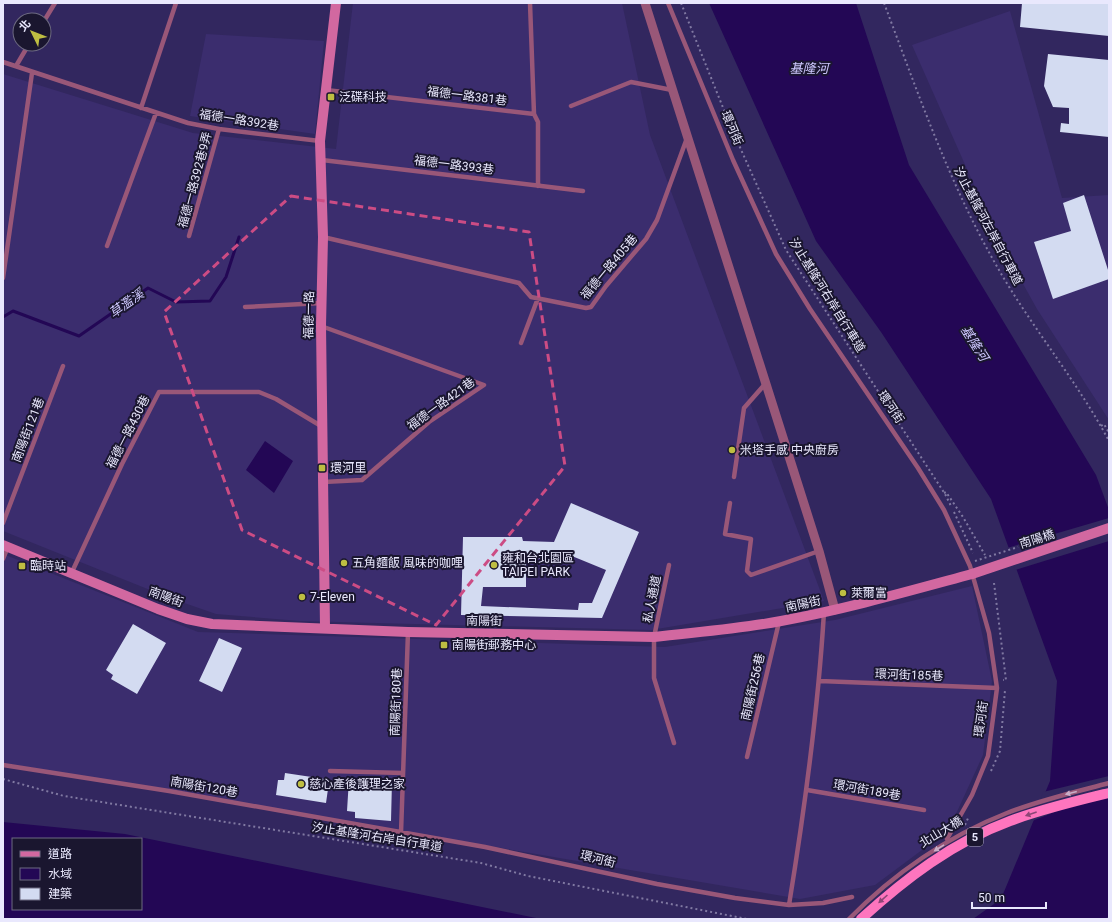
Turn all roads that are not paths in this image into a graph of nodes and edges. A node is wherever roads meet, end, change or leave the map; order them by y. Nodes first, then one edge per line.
1 (55, 3) edge
2 (176, 3) edge
3 (336, 3) edge
4 (530, 3) edge
5 (645, 3) edge
6 (668, 3) edge
7 (50, 12) edge
8 (25, 52) edge
9 (3, 62) edge
10 (16, 66) junction
11 (32, 73) junction
12 (326, 90) junction
13 (672, 90) junction
14 (571, 106) dead end
15 (141, 108) junction
16 (156, 113) junction
17 (534, 114) junction
18 (219, 129) junction
19 (687, 138) junction
20 (320, 142) junction
21 (322, 160) junction
22 (538, 186) junction
23 (583, 191) dead end
24 (190, 236) dead end
25 (324, 237) junction
26 (107, 246) dead end
27 (3, 278) edge
28 (538, 298) junction
29 (322, 304) junction
30 (245, 306) dead end
31 (321, 326) junction
32 (521, 343) dead end
33 (63, 366) dead end
34 (766, 383) junction
35 (323, 427) junction
36 (734, 477) dead end
37 (323, 482) junction
38 (730, 503) dead end
39 (3, 523) edge
40 (1109, 528) edge
41 (6, 546) edge
42 (819, 551) junction
43 (3, 559) edge
44 (669, 565) dead end
45 (72, 572) junction
46 (972, 574) junction
47 (835, 610) junction
48 (824, 612) junction
49 (779, 622) junction
50 (325, 627) junction
51 (408, 632) junction
52 (654, 637) junction
53 (820, 681) junction
54 (998, 688) junction
55 (674, 743) dead end
56 (747, 757) dead end
57 (3, 765) edge
58 (330, 771) dead end
59 (403, 773) junction
60 (1109, 784) edge
61 (807, 790) junction
62 (1109, 792) edge
63 (924, 810) dead end
64 (401, 832) junction
65 (947, 839) dead end
66 (852, 898) dead end
67 (789, 905) junction
68 (848, 919) edge
69 (861, 919) edge

1 - 7 lane
2 - 15 lane
3 - 12 street, 福德一路
4 - 17 lane
5 - 13 street
6 - 46 lane, 環河街
8 - 10 lane
9 - 10 lane, 福德一路392巷
10 - 11 lane, 福德一路392巷
11 - 15 lane, 福德一路392巷
11 - 27 lane
12 - 17 lane, 福德一路381巷
12 - 20 street, 福德一路
13 - 14 lane
13 - 19 street
15 - 16 lane, 福德一路392巷
16 - 18 lane, 福德一路392巷
16 - 26 lane
17 - 22 lane
18 - 20 lane, 福德一路392巷
18 - 24 lane, 福德一路392巷9弄
19 - 28 lane, 福德一路405巷
19 - 34 street
20 - 21 street, 福德一路
21 - 22 lane, 福德一路393巷
21 - 25 street, 福德一路
22 - 23 lane, 福德一路393巷
25 - 28 lane, 福德一路405巷
25 - 29 street, 福德一路
28 - 32 lane
29 - 30 lane
29 - 31 street, 福德一路
31 - 35 street, 福德一路
31 - 37 lane, 福德一路421巷
33 - 39 lane, 南陽街121巷
34 - 36 lane
34 - 42 street
35 - 37 street, 福德一路
35 - 45 lane, 福德一路430巷
37 - 50 street, 福德一路
38 - 42 lane
40 - 46 street, 南陽橋, bridge
41 - 43 lane
41 - 45 street, 南陽街
42 - 47 street
44 - 52 lane, 私人通道
45 - 50 street, 南陽街
46 - 47 street, 南陽街
46 - 54 lane, 環河街
47 - 48 street, 南陽街
48 - 49 street, 南陽街
48 - 53 lane
49 - 52 street, 南陽街
49 - 56 lane, 南陽街256巷
50 - 51 street, 南陽街
51 - 52 street, 南陽街
51 - 59 lane, 南陽街180巷
52 - 55 lane, 私人通道
53 - 54 lane, 環河街185巷
53 - 61 lane
54 - 65 lane, 環河街
57 - 64 lane, 南陽街120巷
58 - 59 lane
59 - 64 lane, 南陽街180巷
60 -> 68 lane, 北山大橋, bridge
61 - 63 lane, 環河街189巷
61 - 67 lane
62 -> 69 main road, 北山大橋 / 5, bridge
64 - 67 lane, 環河街
66 - 67 lane, 環河街

